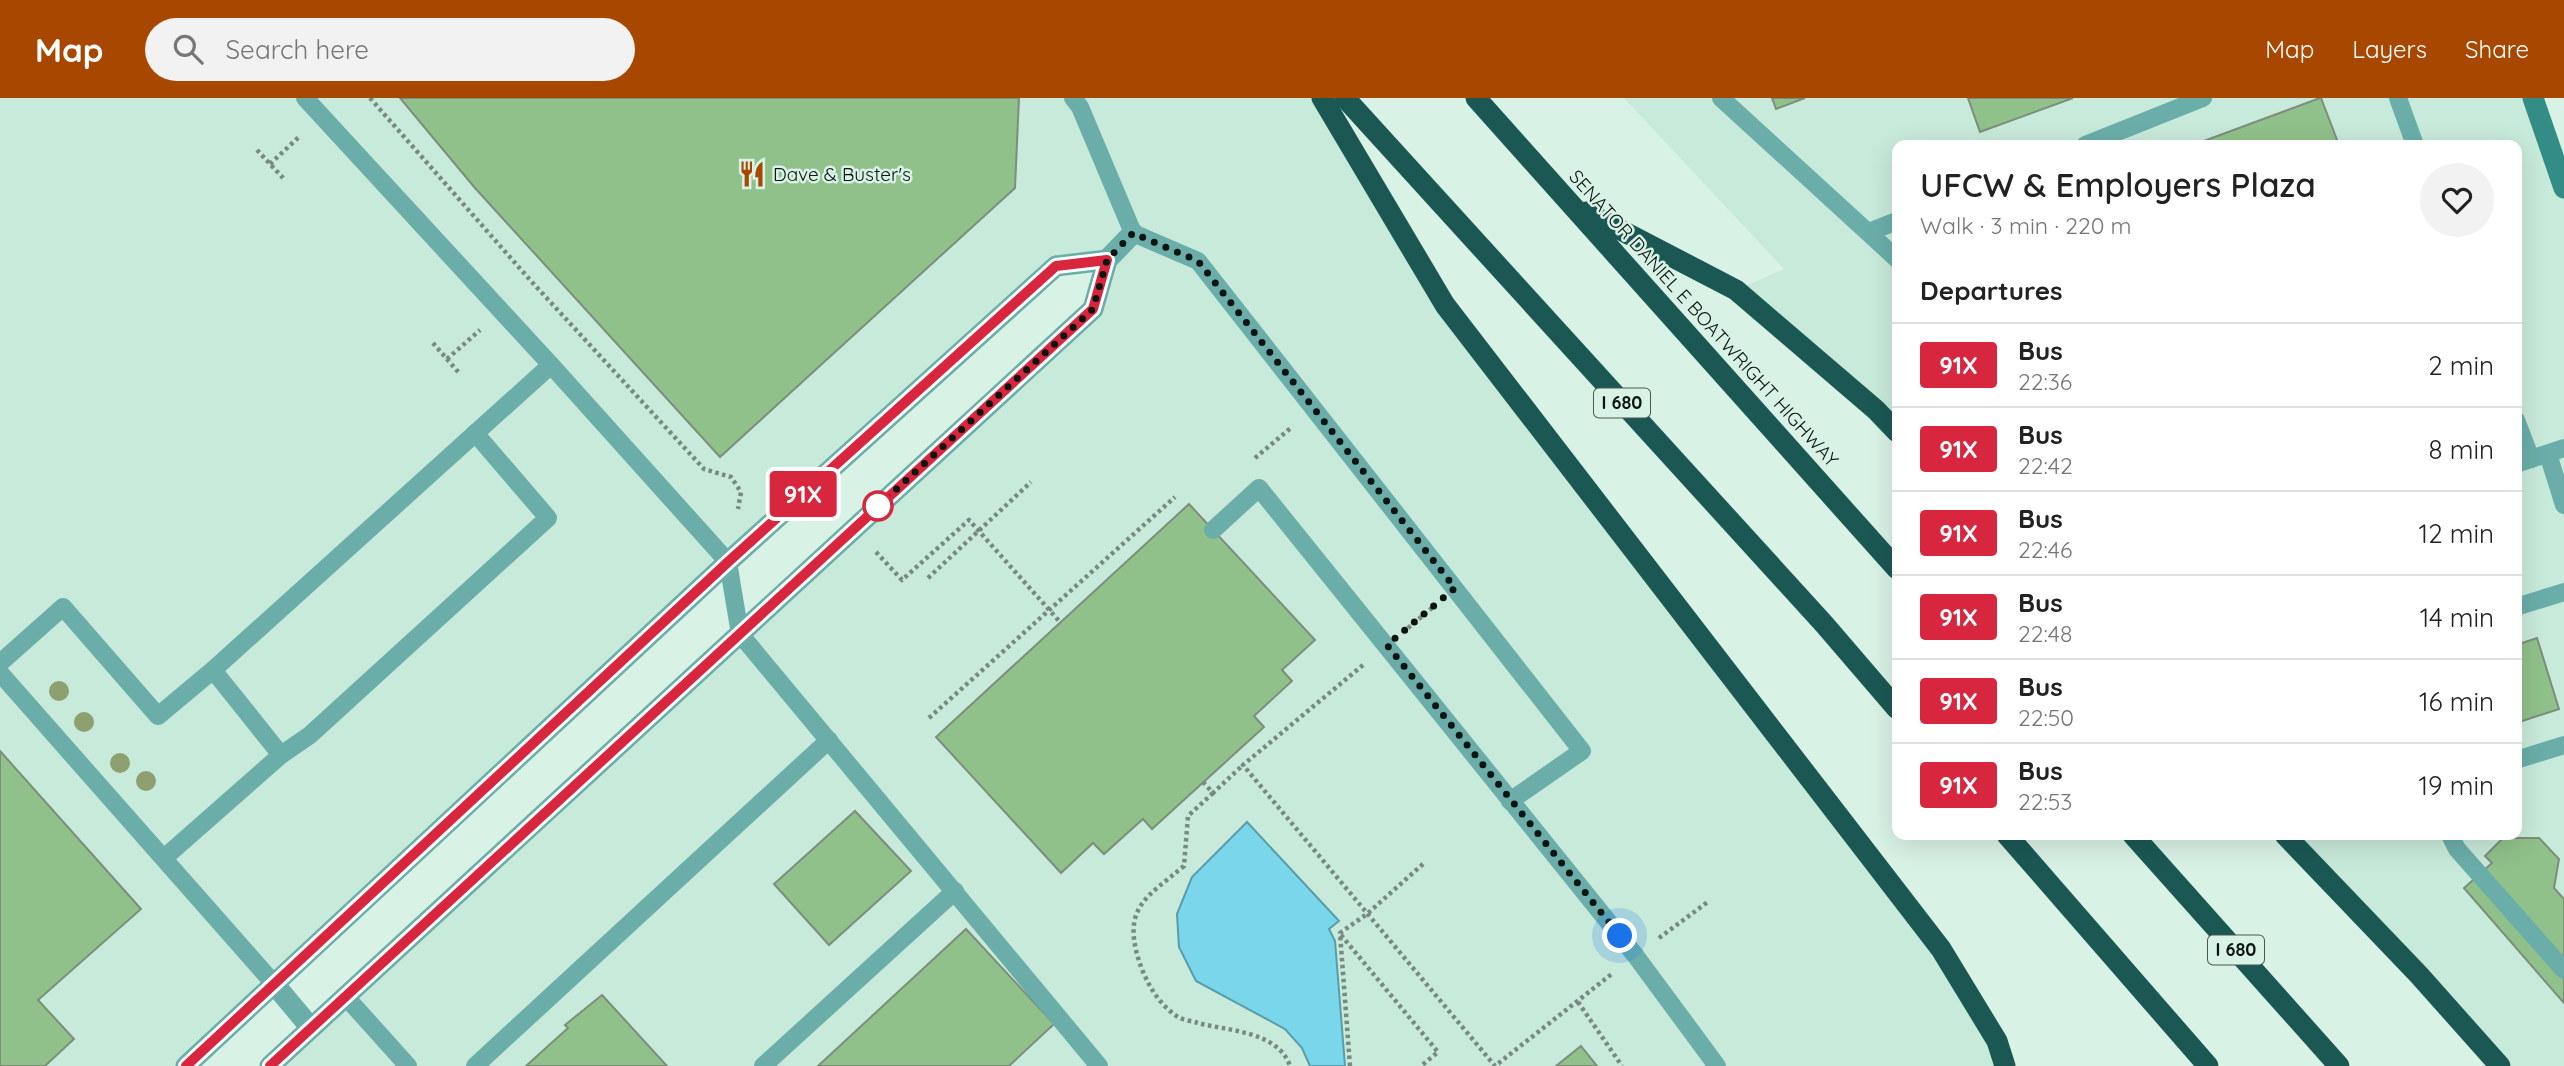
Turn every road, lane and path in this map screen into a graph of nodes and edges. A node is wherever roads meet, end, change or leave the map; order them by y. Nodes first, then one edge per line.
1 (305, 98) edge
2 (370, 98) edge
3 (1073, 98) edge
4 (1322, 98) edge
5 (1345, 98) edge
6 (1476, 98) edge
7 (1721, 98) edge
8 (2203, 98) edge
9 (2398, 98) edge
10 (2533, 98) edge
11 (2098, 140) edge
12 (2413, 140) edge
13 (257, 150) dead end
14 (283, 178) dead end
15 (2564, 188) edge
16 (1574, 207) junction
17 (1892, 223) edge
18 (1869, 232) junction
19 (1133, 233) junction
20 (1892, 254) edge
21 (1107, 260) junction
22 (433, 344) dead end
23 (551, 365) junction
24 (459, 373) dead end
25 (1892, 427) edge
26 (2522, 429) edge
27 (475, 433) junction
28 (2540, 456) edge
29 (1031, 482) dead end
30 (1175, 497) dead end
31 (2564, 505) edge
32 (854, 528) junction
33 (1213, 530) dead end
34 (979, 531) junction
35 (728, 562) junction
36 (1892, 563) edge
37 (928, 578) dead end
38 (1455, 588) junction
39 (2564, 592) edge
40 (2522, 605) edge
41 (1049, 610) junction
42 (1060, 622) dead end
43 (740, 634) junction
44 (1387, 645) junction
45 (0, 663) edge
46 (213, 670) junction
47 (0, 673) edge
48 (1892, 703) edge
49 (929, 718) dead end
50 (829, 740) junction
51 (2564, 745) edge
52 (281, 755) junction
53 (2522, 758) edge
54 (1243, 765) junction
55 (1203, 782) dead end
56 (1213, 793) junction
57 (1510, 801) junction
58 (2011, 840) edge
59 (2137, 840) edge
60 (2290, 840) edge
61 (2452, 840) edge
62 (164, 858) junction
63 (1423, 864) dead end
64 (955, 891) junction
65 (1709, 901) dead end
66 (1367, 914) junction
67 (1340, 933) junction
68 (1635, 955) junction
69 (2564, 970) edge
70 (275, 985) junction
71 (346, 997) junction
72 (1578, 1002) junction
73 (311, 1028) junction
74 (186, 1066) edge
75 (270, 1066) edge
76 (408, 1066) edge
77 (475, 1066) edge
78 (763, 1066) edge
79 (1099, 1066) edge
80 (1290, 1066) edge
81 (1350, 1066) edge
82 (1421, 1066) edge
83 (1495, 1066) edge
84 (1622, 1066) edge
85 (1717, 1066) edge
86 (2005, 1066) edge
87 (2207, 1066) edge
88 (2339, 1066) edge
89 (2500, 1066) edge

1 - 23 lane
2 - 35 path
3 - 19 lane
4 - 86 highway
5 - 48 highway, I 680
6 - 16 highway, SENATOR DANIEL E BOATWRIGHT HIGHWAY
7 - 18 lane
8 - 11 lane
9 - 12 lane
10 - 15 main road
13 - 14 path
16 - 25 highway
16 - 36 highway, SENATOR DANIEL E BOATWRIGHT HIGHWAY
17 - 18 lane
18 - 20 lane
19 - 21 street
19 - 38 lane
21 - 32 street
21 - 35 street
22 - 24 path
23 - 27 lane
23 - 35 lane
26 - 28 lane
27 - 46 lane
27 - 52 lane
28 - 31 lane
29 - 34 path
30 - 41 path
32 - 34 path
32 - 43 street
33 - 44 lane
34 - 37 path
34 - 41 path
35 - 43 lane
35 - 70 street
38 - 44 path
38 - 57 lane
39 - 40 lane
41 - 42 path
41 - 49 path
43 - 50 lane
43 - 71 street
44 - 54 path
44 - 57 lane
45 - 46 lane
46 - 52 lane
47 - 62 lane
50 - 64 lane
50 - 77 lane
51 - 53 lane
52 - 62 lane
54 - 56 path
54 - 66 path
55 - 56 path
56 - 80 path
57 - 68 lane
58 - 87 highway
59 - 88 highway, I 680
60 - 89 highway
61 - 69 lane
62 - 70 lane
63 - 66 path
64 - 78 lane
64 - 79 lane
65 - 68 path
66 - 67 path
66 - 83 path
67 - 81 path
67 - 82 path
68 - 72 path
68 - 85 lane
70 - 73 street
70 - 74 street
71 - 73 street
71 - 76 lane
72 - 83 path
72 - 84 path
73 - 75 street

